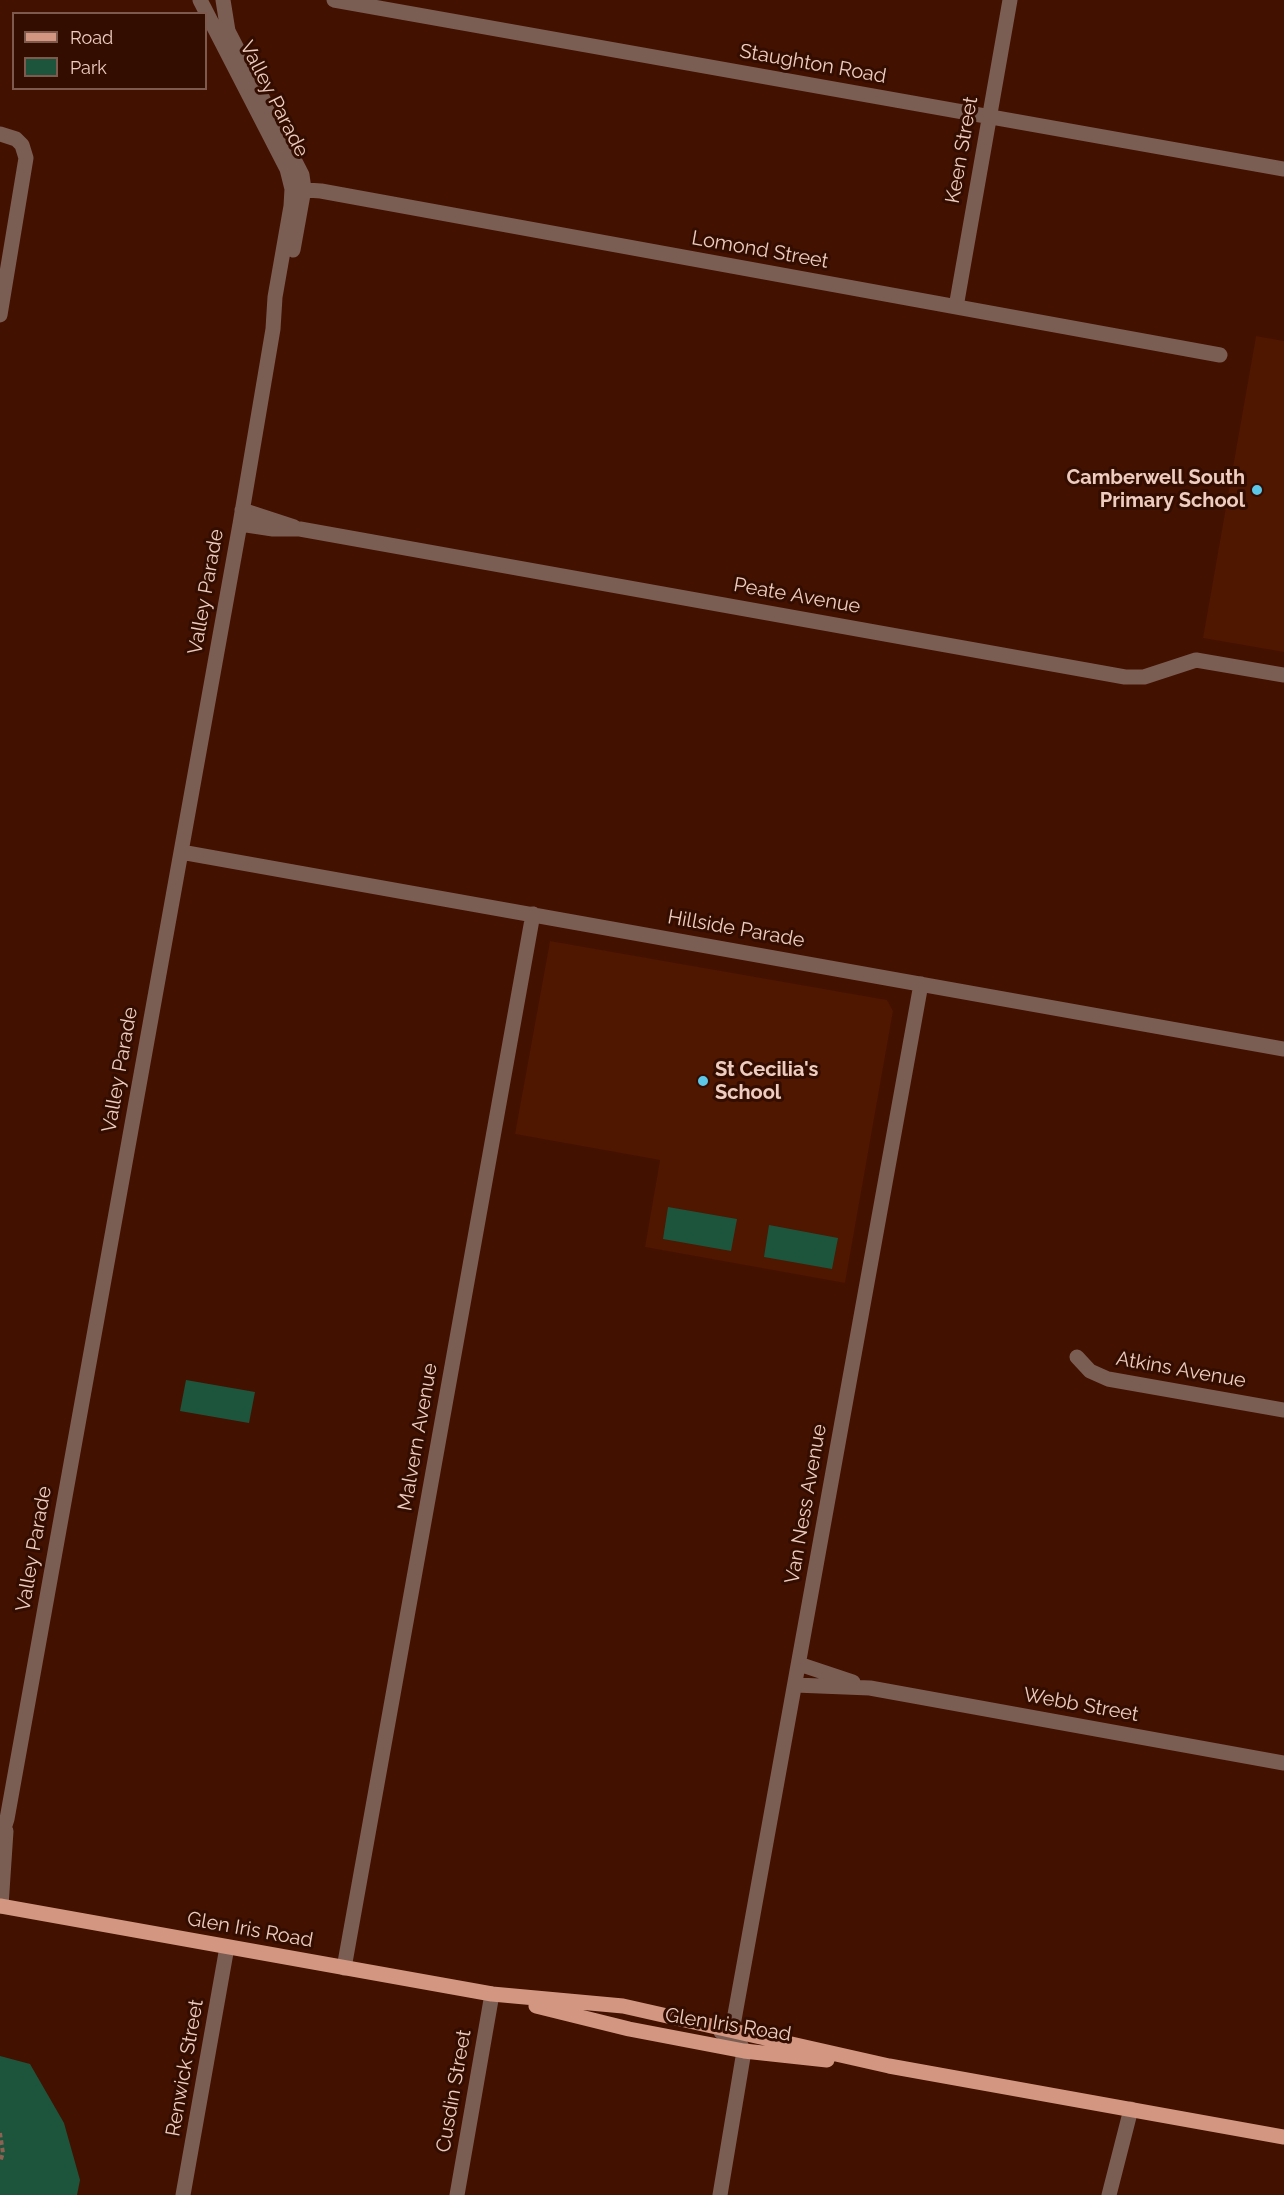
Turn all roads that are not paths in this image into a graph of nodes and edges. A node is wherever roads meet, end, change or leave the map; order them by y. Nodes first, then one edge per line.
1 (223, 0) edge
2 (334, 0) edge
3 (1010, 0) edge
4 (207, 14) edge
5 (989, 117) junction
6 (0, 134) edge
7 (1284, 169) edge
8 (298, 189) junction
9 (957, 307) junction
10 (0, 315) edge
11 (1220, 355) dead end
12 (241, 517) junction
13 (1284, 675) edge
14 (181, 852) junction
15 (533, 914) junction
16 (921, 984) junction
17 (1284, 1049) edge
18 (1077, 1357) dead end
19 (1284, 1410) edge
20 (799, 1664) junction
21 (795, 1685) junction
22 (870, 1688) junction
23 (1284, 1763) edge
24 (7, 1819) junction
25 (0, 1841) edge
26 (1, 1906) edge
27 (227, 1947) junction
28 (344, 1968) junction
29 (492, 1994) junction
30 (684, 2020) junction
31 (732, 2031) junction
32 (774, 2040) junction
33 (744, 2051) junction
34 (889, 2066) junction
35 (1131, 2109) junction
36 (1284, 2137) edge
37 (183, 2195) edge
38 (457, 2195) edge
39 (720, 2195) edge
40 (1109, 2195) edge

1 - 8 street, Valley Parade
2 - 5 street, Staughton Road
3 - 5 street, Keen Street
4 - 8 street, Valley Parade
5 - 7 street, Staughton Road
5 - 9 street, Keen Street
6 - 10 street
8 - 9 street, Lomond Street
8 - 12 street, Valley Parade
9 - 11 street, Lomond Street
12 - 13 street, Peate Avenue
12 - 14 street, Valley Parade
14 - 15 street, Hillside Parade
14 - 24 street, Valley Parade
15 - 16 street, Hillside Parade
15 - 28 street, Malvern Avenue
16 - 17 street, Hillside Parade
16 - 20 street, Van Ness Avenue
18 - 19 street, Atkins Avenue
20 - 21 street, Van Ness Avenue
20 - 22 street, Webb Street
21 - 22 street, Webb Street
21 - 31 street, Van Ness Avenue
22 - 23 street, Webb Street
24 - 25 street, Valley Parade
24 - 26 street, Valley Parade
26 - 27 main road, Glen Iris Road
27 - 28 main road, Glen Iris Road
27 - 37 street, Renwick Street
28 - 29 main road, Glen Iris Road
29 - 30 main road, Glen Iris Road
29 - 33 main road, Glen Iris Road
29 - 38 street, Cusdin Street
30 - 31 main road, Glen Iris Road
30 - 33 street
31 - 32 main road, Glen Iris Road
32 - 33 street
32 - 34 main road, Glen Iris Road
33 - 34 main road, Glen Iris Road
33 - 39 street
34 - 35 main road, Glen Iris Road
35 - 36 main road, Glen Iris Road
35 - 40 street

